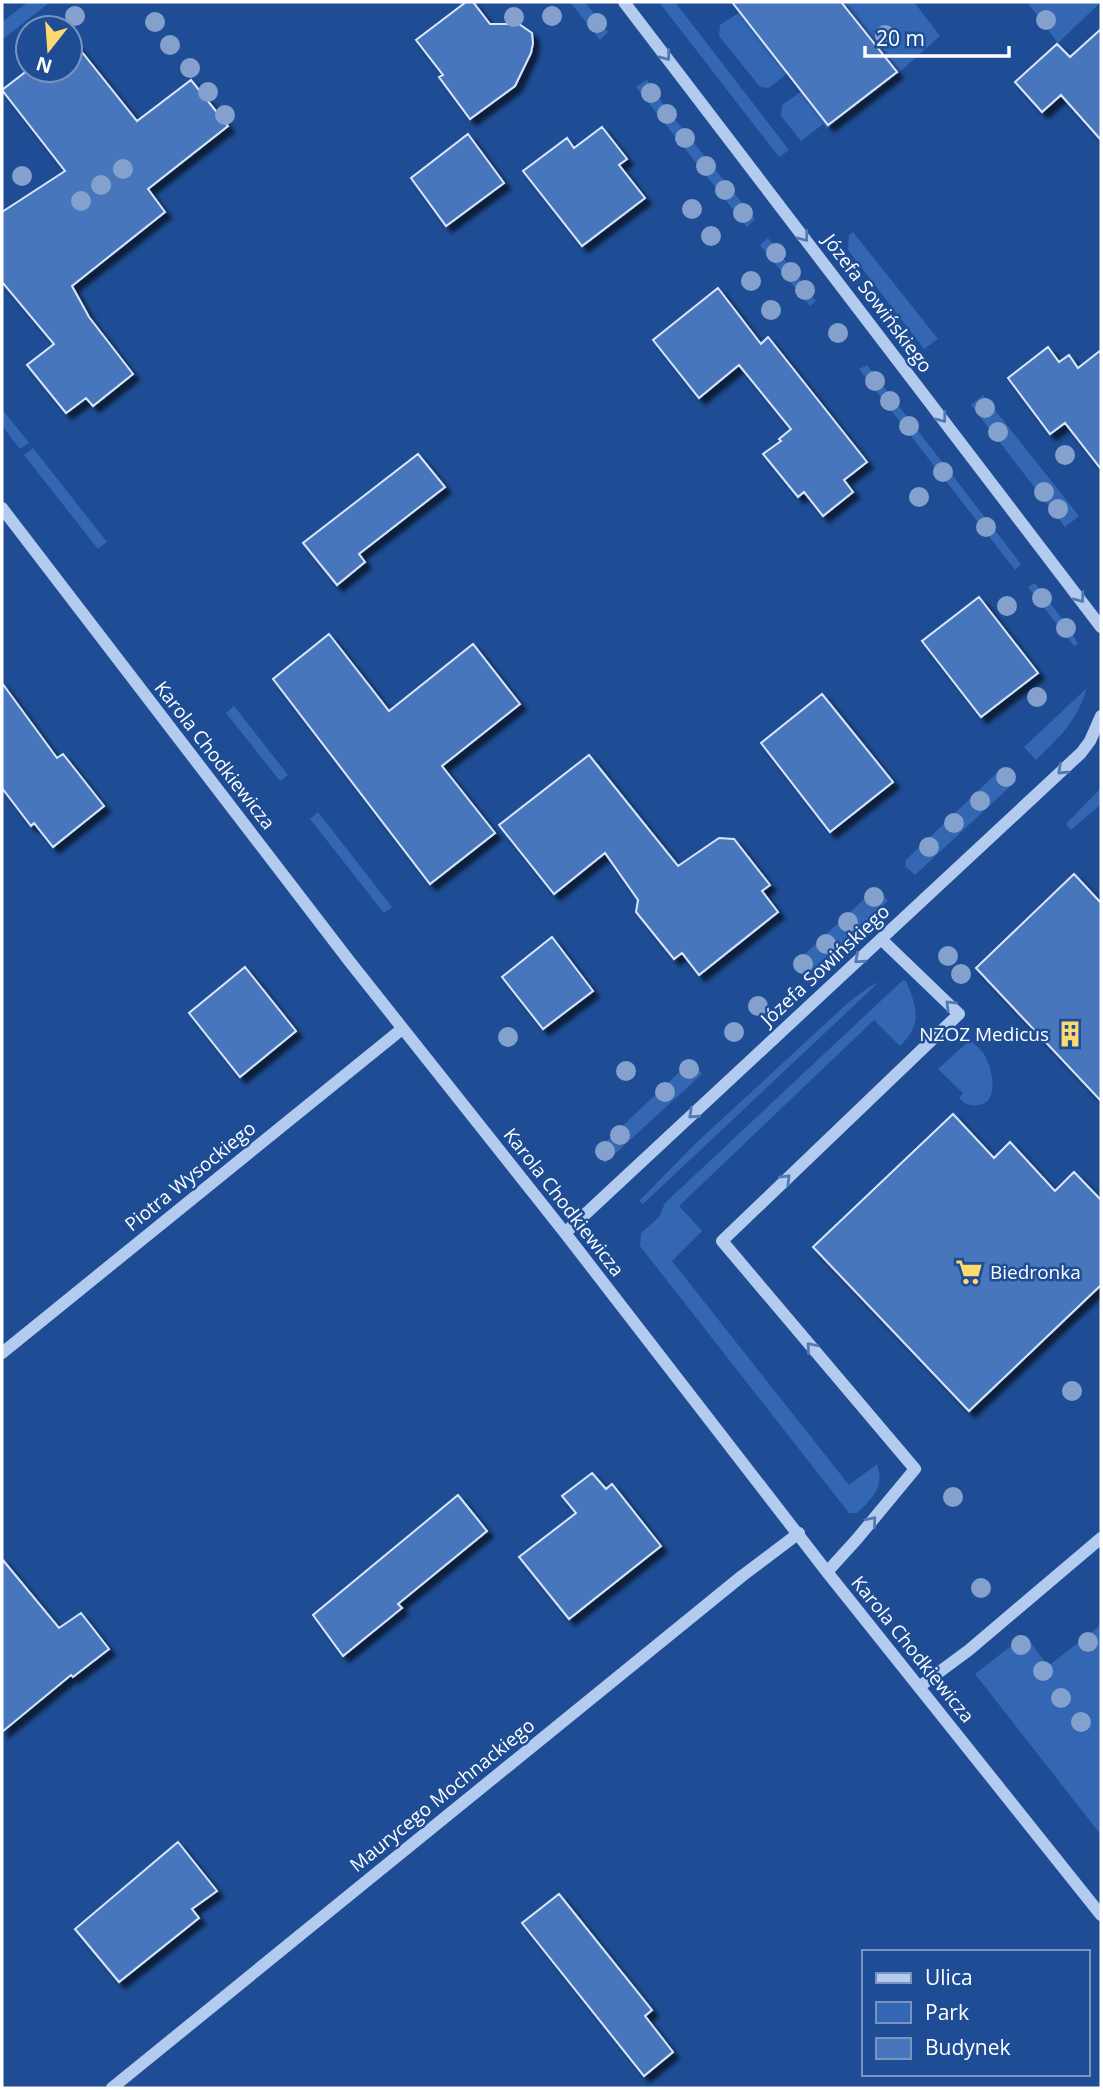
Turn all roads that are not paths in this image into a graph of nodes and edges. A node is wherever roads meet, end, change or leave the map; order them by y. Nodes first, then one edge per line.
1 (624, 2) edge
2 (2, 508) edge
3 (1101, 626) edge
4 (1101, 716) edge
5 (881, 939) junction
6 (402, 1029) junction
7 (565, 1233) junction
8 (2, 1353) edge
9 (799, 1533) junction
10 (1101, 1538) edge
11 (827, 1572) junction
12 (919, 1687) junction
13 (1101, 1915) edge
14 (112, 2088) edge

1 -> 3 street, Józefa Sowińskiego
2 - 6 street, Karola Chodkiewicza
4 -> 5 street, Józefa Sowińskiego
5 -> 7 street, Józefa Sowińskiego
11 -> 5 street
6 - 7 street, Karola Chodkiewicza
6 - 8 street, Piotra Wysockiego
7 - 9 street, Karola Chodkiewicza
9 - 11 street, Karola Chodkiewicza
9 - 14 street, Maurycego Mochnackiego
10 - 12 street
11 - 12 street, Karola Chodkiewicza
12 - 13 street, Karola Chodkiewicza

